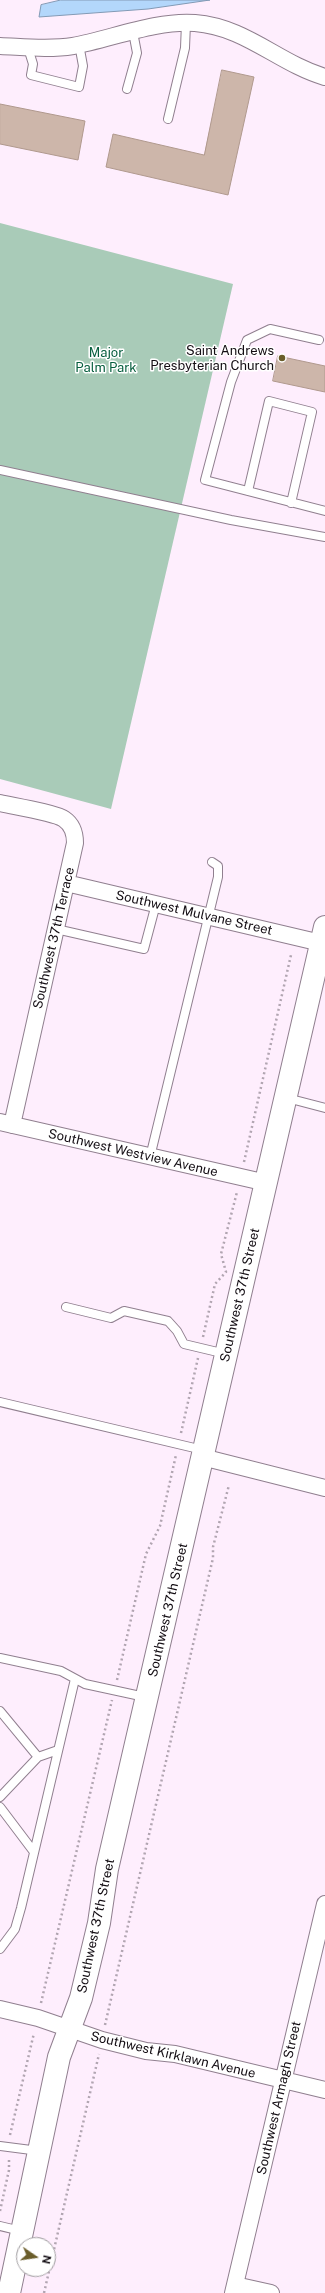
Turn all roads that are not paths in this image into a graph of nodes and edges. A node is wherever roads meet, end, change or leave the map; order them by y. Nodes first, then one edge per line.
1 (186, 23) junction
2 (133, 32) junction
3 (79, 44) junction
4 (0, 46) edge
5 (28, 48) junction
6 (325, 77) edge
7 (128, 89) dead end
8 (168, 119) dead end
9 (319, 340) dead end
10 (0, 470) edge
11 (248, 491) junction
12 (291, 503) junction
13 (325, 511) edge
14 (325, 537) edge
15 (0, 803) edge
16 (212, 862) dead end
17 (66, 883) junction
18 (156, 904) junction
19 (208, 917) junction
20 (56, 929) junction
21 (323, 935) edge
22 (286, 1098) junction
23 (325, 1108) edge
24 (6, 1124) edge
25 (150, 1157) junction
26 (267, 1183) junction
27 (66, 1307) dead end
28 (226, 1354) junction
29 (0, 1402) edge
30 (203, 1454) junction
31 (325, 1488) edge
32 (0, 1658) edge
33 (75, 1679) junction
34 (148, 1698) junction
35 (0, 1710) edge
36 (58, 1750) junction
37 (38, 1757) junction
38 (0, 1797) edge
39 (0, 1807) edge
40 (34, 1852) junction
41 (325, 1904) edge
42 (0, 1949) edge
43 (0, 2009) edge
44 (70, 2030) junction
45 (283, 2080) junction
46 (325, 2090) edge
47 (0, 2146) edge
48 (40, 2151) junction
49 (0, 2226) edge
50 (23, 2232) junction
51 (234, 2289) edge
52 (9, 2293) edge
53 (271, 2293) edge

1 - 2 street
1 - 6 street
1 - 8 lane
2 - 3 street
2 - 7 lane
3 - 5 street
3 - 5 lane
4 - 5 street
9 - 11 lane
10 - 14 lane
11 - 12 lane
11 - 12 lane
12 - 13 lane
15 - 17 street, Southwest 37th Terrace
16 - 19 lane
17 - 18 street, Southwest Mulvane Street
17 - 20 street, Southwest 37th Terrace
18 - 19 street, Southwest Mulvane Street
18 - 20 lane
19 - 21 street, Southwest Mulvane Street
19 - 25 lane
20 - 24 street, Southwest 37th Terrace
21 - 22 main road, Southwest 37th Street
22 - 23 lane
22 - 26 main road, Southwest 37th Street
24 - 25 street, Southwest Westview Avenue
25 - 26 street, Southwest Westview Avenue
26 - 28 main road, Southwest 37th Street
27 - 28 lane
28 - 30 main road, Southwest 37th Street
29 - 30 lane
30 - 31 street
30 - 34 main road, Southwest 37th Street
32 - 33 lane
33 - 34 lane
33 - 36 lane
34 - 44 main road, Southwest 37th Street
35 - 37 lane
36 - 37 lane
36 - 40 lane
37 - 38 lane
39 - 40 lane
40 - 42 lane
41 - 45 street, Southwest Armagh Street
43 - 44 street, Southwest Kirklawn Avenue
44 - 45 street, Southwest Kirklawn Avenue
44 - 48 main road, Southwest 37th Street
45 - 46 street, Southwest Kirklawn Avenue
45 - 51 street, Southwest Armagh Street
47 - 48 lane
48 - 50 main road, Southwest 37th Street
49 - 50 lane
50 - 52 main road, Southwest 37th Street
51 - 53 street

